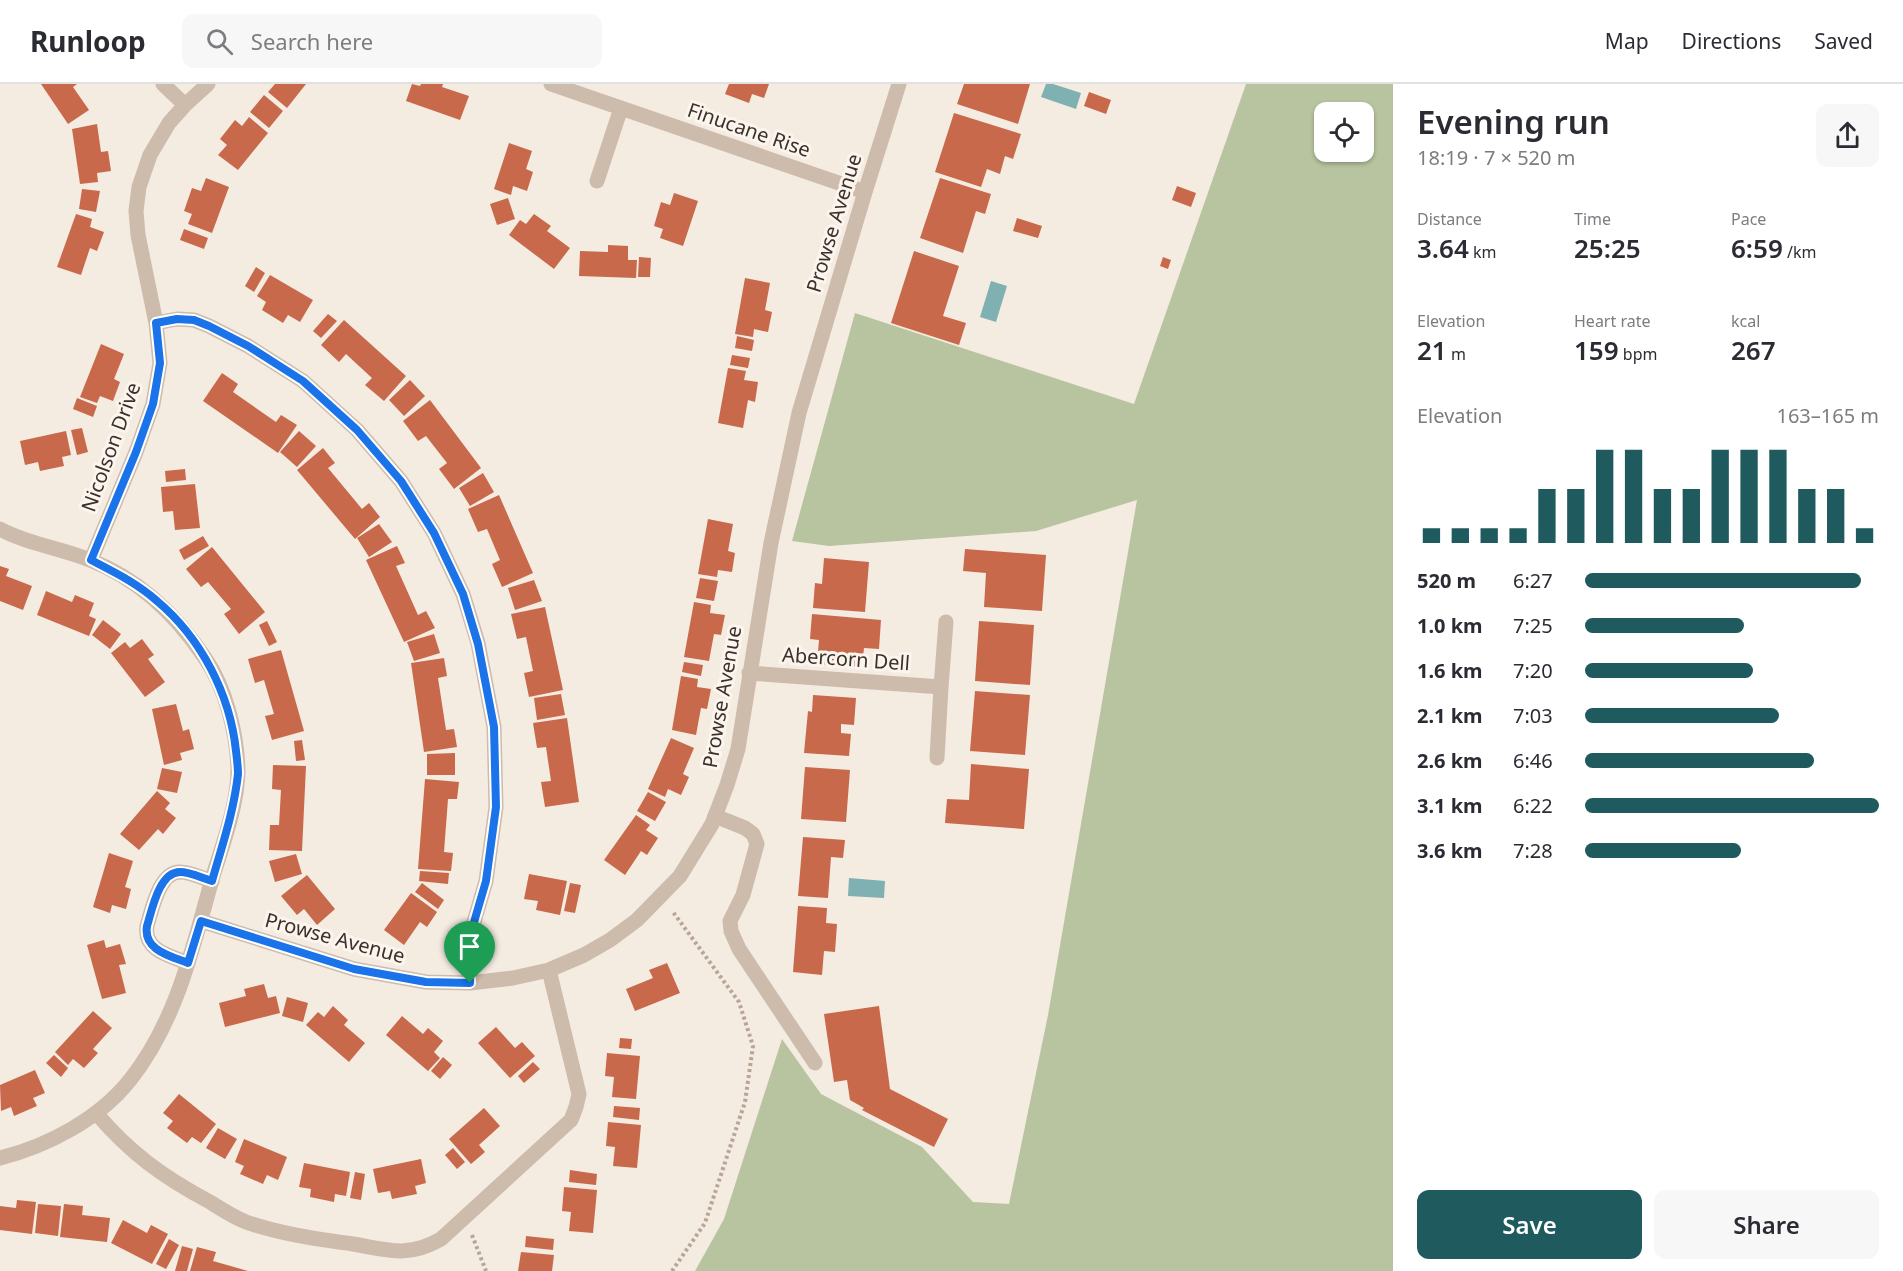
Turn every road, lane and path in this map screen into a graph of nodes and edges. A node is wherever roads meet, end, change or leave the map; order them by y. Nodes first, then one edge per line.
1 (163, 84) edge
2 (208, 84) edge
3 (551, 84) edge
4 (899, 84) edge
5 (185, 105) junction
6 (621, 108) junction
7 (597, 181) dead end
8 (865, 192) junction
9 (156, 323) junction
10 (0, 529) edge
11 (91, 560) junction
12 (946, 622) dead end
13 (748, 673) junction
14 (941, 687) junction
15 (937, 758) dead end
16 (715, 816) junction
17 (212, 881) junction
18 (661, 897) junction
19 (201, 921) junction
20 (188, 963) junction
21 (549, 970) junction
22 (470, 983) junction
23 (815, 1062) dead end
24 (96, 1113) junction
25 (0, 1158) edge
26 (461, 1221) junction
27 (486, 1271) edge
28 (672, 1271) edge

1 - 5 street
2 - 5 street, Nicolson Drive
3 - 6 street, Finucane Rise
4 - 8 street, Prowse Avenue
5 - 9 street, Nicolson Drive
6 - 7 street
6 - 8 street, Finucane Rise
8 - 13 street, Prowse Avenue
9 - 11 street, Nicolson Drive
9 - 22 street
10 - 11 street
11 - 17 street
12 - 14 street
13 - 14 street, Abercorn Dell
13 - 16 street, Prowse Avenue
14 - 15 street
16 - 18 street, Prowse Avenue
16 - 23 street
17 - 19 street
17 - 20 street
18 - 21 street, Prowse Avenue
18 - 28 path
19 - 20 street
19 - 22 street, Prowse Avenue
20 - 24 street
21 - 22 street, Prowse Avenue
21 - 26 street
24 - 25 street
24 - 26 street
26 - 27 path

